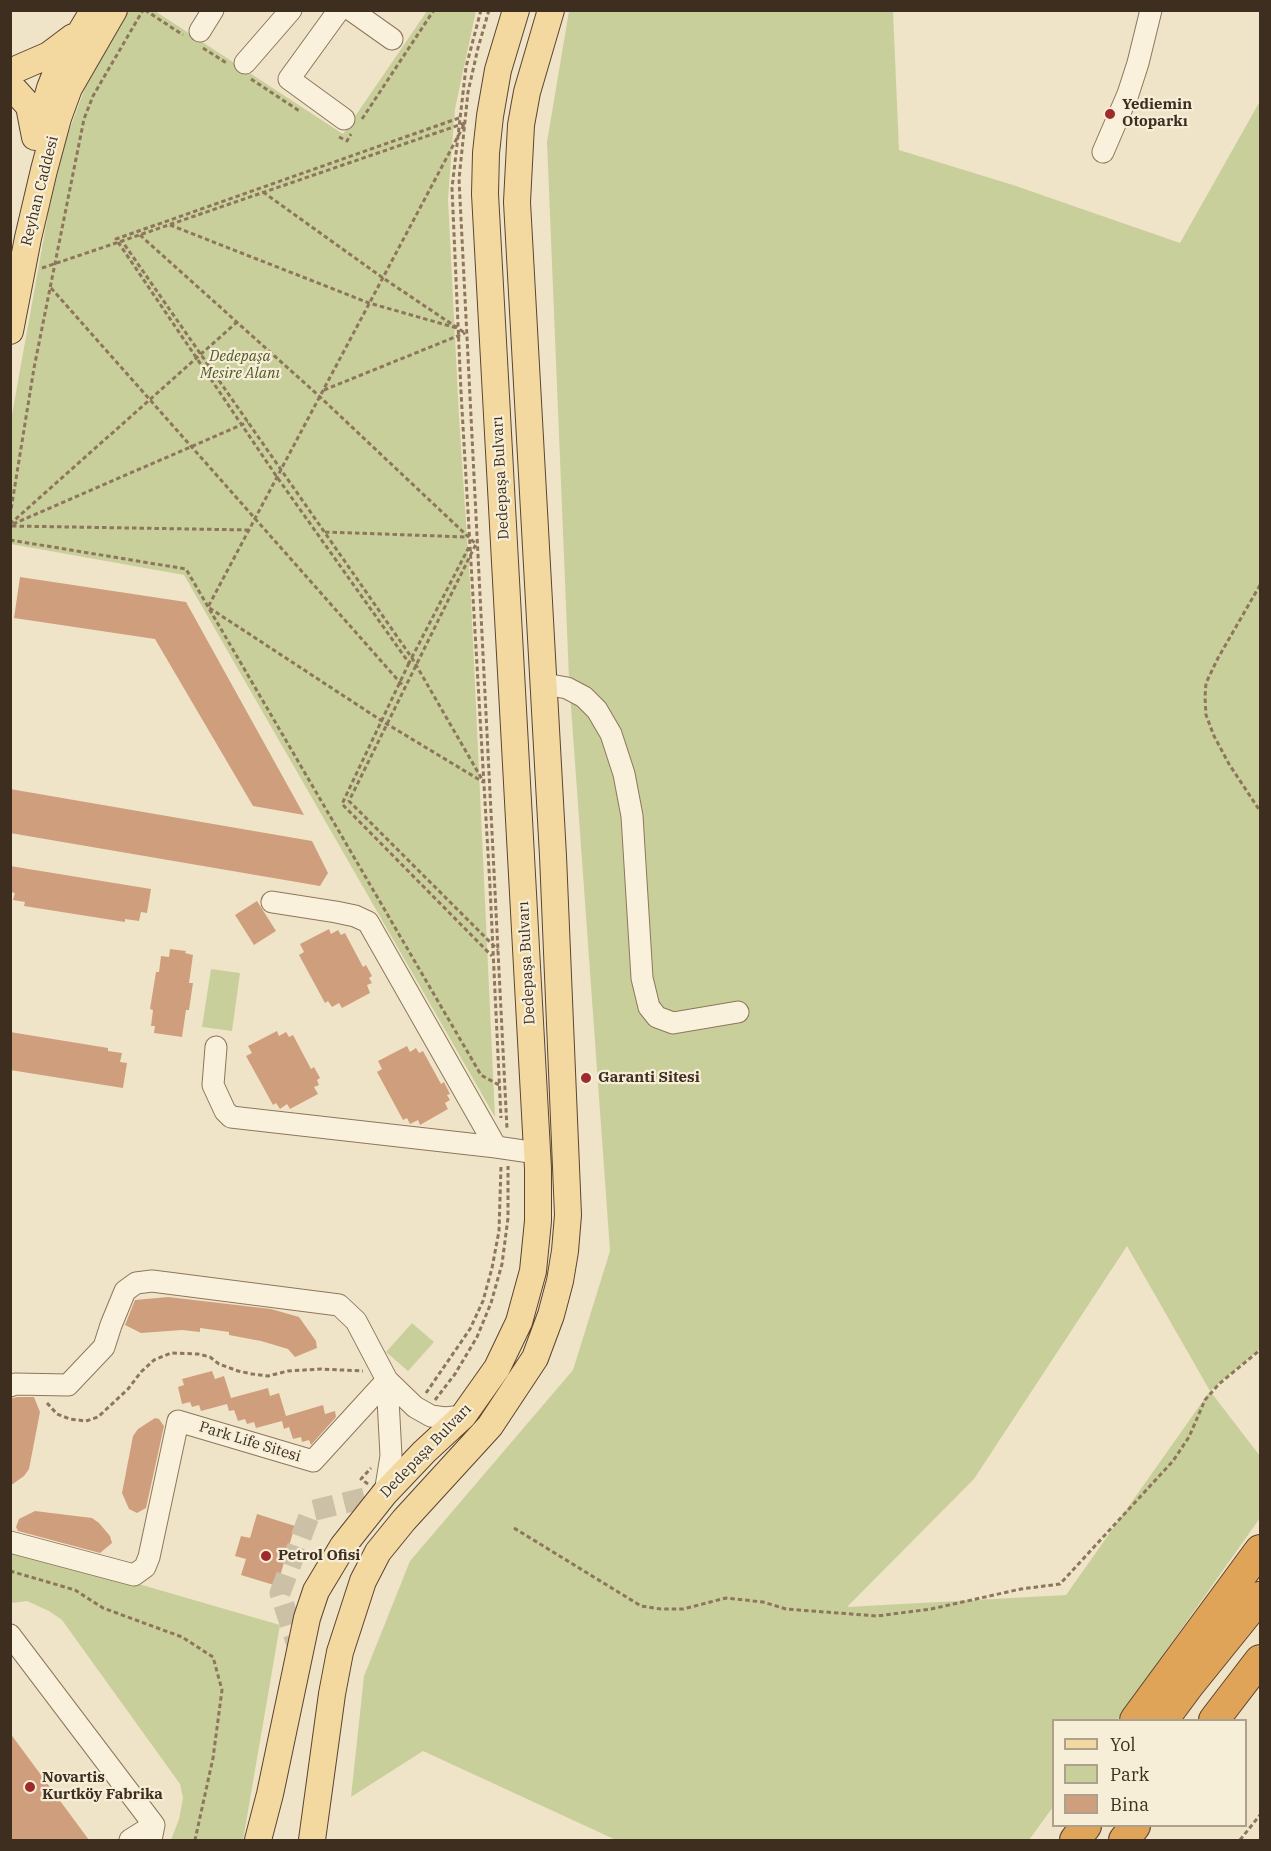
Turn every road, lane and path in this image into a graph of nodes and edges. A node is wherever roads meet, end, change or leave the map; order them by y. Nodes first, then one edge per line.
1 (114, 10) edge
2 (143, 10) edge
3 (213, 10) edge
4 (291, 10) edge
5 (481, 10) edge
6 (489, 10) edge
7 (516, 10) edge
8 (550, 10) edge
9 (1151, 10) edge
10 (354, 12) edge
11 (90, 17) edge
12 (200, 31) dead end
13 (392, 39) dead end
14 (245, 63) dead end
15 (13, 76) edge
16 (58, 83) junction
17 (478, 116) junction
18 (460, 117) junction
19 (344, 119) dead end
20 (465, 123) junction
21 (459, 125) junction
22 (457, 136) junction
23 (36, 141) junction
24 (1103, 152) dead end
25 (263, 192) junction
26 (168, 225) junction
27 (140, 235) junction
28 (122, 240) junction
29 (117, 243) junction
30 (10, 248) edge
31 (56, 264) junction
32 (21, 275) junction
33 (383, 278) junction
34 (51, 288) junction
35 (369, 303) junction
36 (237, 322) junction
37 (458, 328) junction
38 (10, 331) edge
39 (465, 333) junction
40 (458, 335) junction
41 (201, 354) junction
42 (196, 359) junction
43 (322, 391) junction
44 (319, 396) junction
45 (150, 400) junction
46 (248, 422) junction
47 (241, 425) junction
48 (191, 447) junction
49 (281, 470) junction
50 (277, 477) junction
51 (10, 516) edge
52 (255, 519) junction
53 (10, 525) edge
54 (249, 530) junction
55 (325, 531) junction
56 (10, 540) edge
57 (470, 540) junction
58 (476, 544) junction
59 (471, 552) junction
60 (1260, 585) edge
61 (208, 607) junction
62 (412, 658) junction
63 (409, 663) junction
64 (416, 665) junction
65 (400, 682) junction
66 (545, 684) junction
67 (405, 688) junction
68 (382, 721) junction
69 (387, 724) junction
70 (484, 782) junction
71 (489, 785) junction
72 (1260, 811) edge
73 (272, 902) dead end
74 (493, 945) junction
75 (498, 950) junction
76 (493, 957) junction
77 (738, 1012) dead end
78 (216, 1047) dead end
79 (500, 1086) junction
80 (505, 1089) junction
81 (502, 1148) junction
82 (537, 1153) junction
83 (1260, 1350) edge
84 (385, 1376) junction
85 (34, 1384) junction
86 (10, 1386) edge
87 (420, 1410) junction
88 (463, 1416) junction
89 (391, 1446) junction
90 (377, 1488) junction
91 (514, 1528) dead end
92 (10, 1542) edge
93 (1260, 1550) edge
94 (10, 1571) edge
95 (1260, 1597) edge
96 (10, 1635) edge
97 (1260, 1660) edge
98 (1136, 1719) edge
99 (1164, 1719) edge
100 (1215, 1719) edge
101 (1260, 1815) edge
102 (1085, 1827) edge
103 (1134, 1827) edge
104 (152, 1833) edge
105 (262, 1834) edge
106 (130, 1840) edge
107 (195, 1840) edge
108 (312, 1840) edge
109 (1075, 1840) edge
110 (1124, 1840) edge
111 (1240, 1840) edge

1 - 16 main road
2 - 31 path
3 - 12 lane
4 - 14 lane
5 - 18 path
6 - 17 path
7 - 17 main road, Dedepaşa Bulvarı
8 - 66 main road, Dedepaşa Bulvarı
9 - 24 lane
10 - 13 lane
10 - 19 lane
11 - 15 main road
11 - 16 main road, Reyhan Caddesi
15 - 16 main road
15 - 23 main road
16 - 23 main road, Reyhan Caddesi
16 - 32 main road, Reyhan Caddesi
17 - 18 path
17 - 20 path
17 - 82 main road, Dedepaşa Bulvarı
18 - 21 path
18 - 29 path
20 - 21 path
20 - 22 path
20 - 39 path
21 - 22 path
21 - 25 path
22 - 33 path
22 - 37 path
23 - 30 main road, Reyhan Caddesi
25 - 26 path
25 - 33 path
26 - 27 path
26 - 35 path
27 - 28 path
27 - 36 path
28 - 29 path
28 - 41 path
29 - 31 path
29 - 42 path
31 - 32 path
31 - 34 path
32 - 38 main road, Reyhan Caddesi
33 - 35 path
33 - 37 path
34 - 45 path
34 - 51 path
35 - 37 path
35 - 43 path
36 - 41 path
36 - 44 path
37 - 39 path
37 - 40 path
39 - 40 path
39 - 58 path
40 - 43 path
40 - 57 path
41 - 42 path
41 - 46 path
42 - 45 path
42 - 47 path
43 - 44 path
44 - 49 path
44 - 57 path
45 - 48 path
45 - 53 path
46 - 47 path
46 - 49 path
47 - 48 path
47 - 50 path
48 - 52 path
48 - 53 path
49 - 50 path
49 - 55 path
50 - 52 path
50 - 63 path
52 - 54 path
52 - 65 path
53 - 54 path
54 - 61 path
55 - 57 path
55 - 62 path
56 - 61 path
57 - 58 path
57 - 59 path
57 - 62 path
58 - 59 path
58 - 71 path
59 - 64 path
59 - 70 path
60 - 72 path
61 - 68 path
61 - 79 path
62 - 63 path
62 - 64 path
63 - 65 path
64 - 67 path
64 - 70 path
65 - 67 path
65 - 68 path
66 - 77 lane
66 - 108 main road, Dedepaşa Bulvarı
67 - 69 path
68 - 69 path
68 - 76 path
69 - 70 path
69 - 74 path
70 - 71 path
70 - 74 path
71 - 75 path
73 - 81 lane
74 - 75 path
74 - 76 path
75 - 80 path
76 - 79 path
78 - 81 lane
79 - 80 path
79 - 81 path
80 - 81 path
81 - 82 lane
81 - 87 path
81 - 87 path
82 - 88 main road, Dedepaşa Bulvarı
83 - 91 path
84 - 85 path
84 - 85 lane
84 - 87 lane
84 - 89 lane
84 - 92 lane, Park Life Sitesi
85 - 86 lane
87 - 88 lane
88 - 90 main road, Dedepaşa Bulvarı
89 - 90 lane
89 - 90 path
90 - 105 main road, Dedepaşa Bulvarı
93 - 98 highway
94 - 107 path
95 - 99 highway
96 - 104 lane
97 - 100 highway
101 - 111 path
102 - 109 highway
103 - 110 highway
104 - 106 lane

